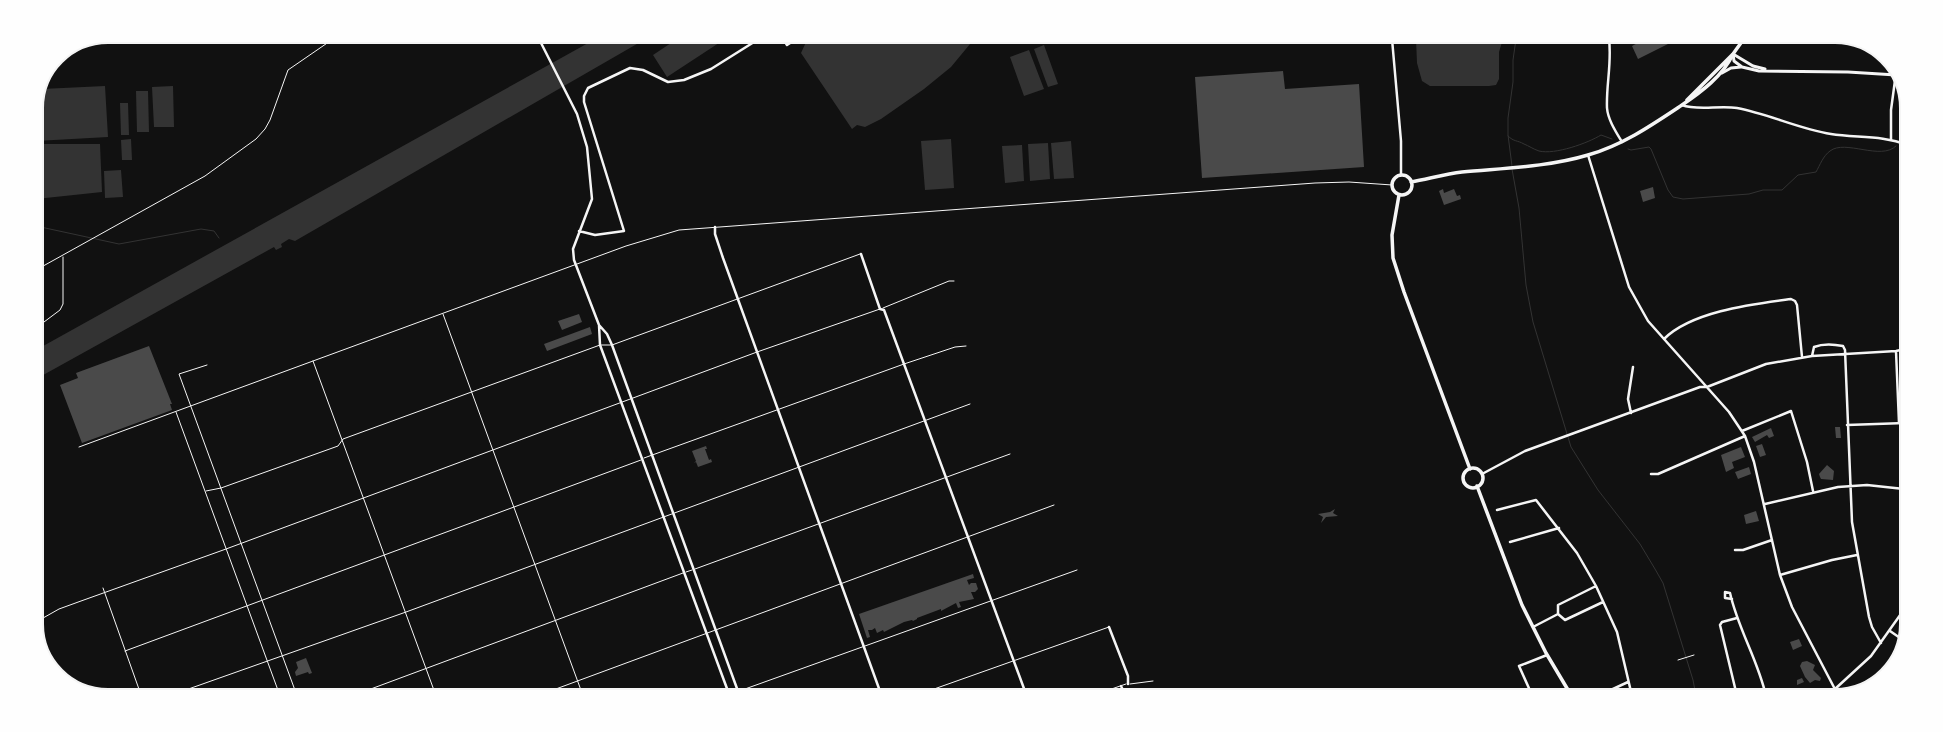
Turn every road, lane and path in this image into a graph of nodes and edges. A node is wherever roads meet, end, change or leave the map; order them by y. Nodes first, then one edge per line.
1 (326, 43) edge
2 (540, 43) edge
3 (752, 43) edge
4 (1392, 43) edge
5 (1609, 43) edge
6 (1741, 43) edge
7 (1733, 54) junction
8 (1742, 67) junction
9 (1774, 70) junction
10 (1718, 75) junction
11 (1891, 75) edge
12 (1895, 83) edge
13 (1682, 105) junction
14 (1891, 140) junction
15 (1622, 142) junction
16 (1900, 143) edge
17 (1588, 155) junction
18 (1401, 175) junction
19 (1411, 182) junction
20 (1392, 185) junction
21 (1399, 195) junction
22 (715, 227) junction
23 (579, 232) junction
24 (860, 254) joint
25 (63, 256) junction
26 (576, 265) junction
27 (43, 266) edge
28 (954, 280) dead end
29 (738, 298) junction
30 (880, 309) junction
31 (443, 313) junction
32 (43, 323) edge
33 (599, 325) junction
34 (1664, 339) junction
35 (600, 345) junction
36 (612, 345) junction
37 (966, 346) dead end
38 (1900, 350) edge
39 (1896, 351) junction
40 (757, 352) junction
41 (1845, 354) junction
42 (1812, 356) junction
43 (1802, 357) junction
44 (313, 360) junction
45 (904, 364) junction
46 (207, 365) dead end
47 (1633, 368) dead end
48 (1707, 387) junction
49 (472, 392) junction
50 (631, 399) junction
51 (622, 402) junction
52 (970, 404) dead end
53 (191, 405) junction
54 (778, 410) junction
55 (176, 412) junction
56 (1631, 412) junction
57 (925, 421) junction
58 (1899, 423) joint
59 (1847, 425) junction
60 (1742, 431) junction
61 (1745, 436) junction
62 (343, 439) junction
63 (79, 447) dead end
64 (493, 450) junction
65 (1010, 454) dead end
66 (652, 456) junction
67 (643, 459) junction
68 (798, 467) junction
69 (1470, 469) junction
70 (1482, 474) junction
71 (1651, 474) dead end
72 (946, 477) junction
73 (1477, 486) junction
74 (1850, 486) junction
75 (221, 488) junction
76 (1900, 489) edge
77 (206, 491) junction
78 (1813, 491) junction
79 (364, 497) junction
80 (1765, 504) junction
81 (1054, 505) dead end
82 (514, 508) junction
83 (1497, 510) dead end
84 (673, 513) junction
85 (664, 516) junction
86 (818, 524) junction
87 (1559, 528) junction
88 (968, 537) junction
89 (1772, 540) junction
90 (1510, 542) dead end
91 (241, 543) junction
92 (226, 549) junction
93 (1735, 550) dead end
94 (1857, 555) junction
95 (385, 556) junction
96 (535, 564) junction
97 (694, 569) junction
98 (1077, 570) dead end
99 (684, 573) junction
100 (1780, 575) junction
101 (840, 583) junction
102 (1596, 586) junction
103 (103, 588) dead end
104 (104, 592) junction
105 (1732, 599) dead end
106 (992, 600) junction
107 (263, 601) junction
108 (1603, 602) junction
109 (247, 606) junction
110 (406, 612) junction
111 (1558, 614) junction
112 (1900, 616) edge
113 (43, 618) edge
114 (1737, 618) junction
115 (555, 621) junction
116 (1109, 626) joint
117 (1533, 627) junction
118 (715, 629) junction
119 (1890, 631) junction
120 (706, 632) junction
121 (1898, 637) edge
122 (1881, 643) junction
123 (863, 646) junction
124 (126, 651) junction
125 (1547, 655) junction
126 (1694, 655) dead end
127 (282, 656) junction
128 (1014, 660) junction
129 (1678, 660) dead end
130 (268, 662) junction
131 (426, 668) junction
132 (577, 681) junction
133 (1153, 681) dead end
134 (1628, 682) junction
135 (1128, 684) junction
136 (1121, 686) junction
137 (139, 689) edge
138 (188, 689) edge
139 (278, 689) edge
140 (294, 689) edge
141 (371, 689) edge
142 (434, 689) edge
143 (556, 689) edge
144 (580, 689) edge
145 (728, 689) edge
146 (738, 689) edge
147 (747, 689) edge
148 (879, 689) edge
149 (934, 689) edge
150 (1024, 689) edge
151 (1112, 689) edge
152 (1122, 689) edge
153 (1529, 689) edge
154 (1567, 689) edge
155 (1614, 689) edge
156 (1630, 689) edge
157 (1735, 689) edge
158 (1764, 689) edge
159 (1835, 689) joint

1 - 25 lane
2 - 23 street
3 - 23 street
4 - 18 street
5 - 15 street
6 - 7 main road
7 - 8 street
7 - 9 street
7 - 10 main road
7 - 13 main road
8 - 9 street
8 - 10 street
9 - 11 street
10 - 13 main road
12 - 14 street
13 - 14 street
13 - 15 main road
14 - 16 street
15 - 17 main road
17 - 19 main road
17 - 34 street
18 - 19 main road
18 - 20 main road
19 - 21 main road
20 - 21 main road
20 - 22 lane
21 - 69 main road
22 - 26 lane
22 - 29 street
23 - 26 street
24 - 29 lane
24 - 30 street
25 - 27 lane
25 - 32 lane
26 - 31 lane
26 - 33 street
28 - 30 lane
29 - 36 lane
29 - 40 street
30 - 40 lane
30 - 45 street
31 - 44 lane
31 - 49 lane
33 - 35 street
33 - 36 street
34 - 43 street
34 - 48 street
35 - 36 lane
35 - 49 lane
35 - 51 street
36 - 50 street
37 - 45 lane
38 - 39 street
39 - 41 street
39 - 58 street
40 - 50 lane
40 - 54 street
41 - 42 street
41 - 42 street
41 - 59 street
42 - 43 street
43 - 48 street
44 - 53 lane
44 - 62 lane
45 - 54 lane
45 - 57 street
46 - 53 lane
47 - 56 street
48 - 56 street
48 - 60 street
49 - 62 lane
49 - 64 lane
50 - 51 lane
50 - 66 street
51 - 64 lane
51 - 67 street
52 - 57 lane
53 - 55 lane
53 - 75 lane
54 - 66 lane
54 - 68 street
55 - 63 lane
55 - 77 lane
56 - 70 street
57 - 68 lane
57 - 72 street
58 - 59 street
59 - 74 street
60 - 61 street
60 - 78 street
61 - 71 street
61 - 80 street
62 - 75 lane
62 - 79 lane
64 - 79 lane
64 - 82 lane
65 - 72 lane
66 - 67 lane
66 - 84 street
67 - 82 lane
67 - 85 street
68 - 84 lane
68 - 86 street
69 - 70 main road
69 - 73 main road
70 - 73 main road
72 - 86 lane
72 - 88 street
73 - 117 main road
74 - 76 street
74 - 78 street
74 - 94 street
75 - 77 lane
75 - 91 lane
77 - 92 lane
78 - 80 street
79 - 91 lane
79 - 95 lane
80 - 89 street
81 - 88 lane
82 - 95 lane
82 - 96 lane
83 - 87 street
84 - 85 lane
84 - 97 street
85 - 96 lane
85 - 99 street
86 - 97 lane
86 - 101 street
87 - 90 street
87 - 102 street
88 - 101 lane
88 - 106 street
89 - 93 street
89 - 100 street
91 - 92 lane
91 - 107 lane
92 - 104 lane
92 - 109 lane
94 - 100 street
94 - 122 street
95 - 107 lane
95 - 110 lane
96 - 110 lane
96 - 115 lane
97 - 99 lane
97 - 118 street
98 - 106 lane
99 - 115 lane
99 - 120 street
100 - 159 street
101 - 118 lane
101 - 123 street
102 - 108 street
102 - 111 street
103 - 104 lane
104 - 113 lane
104 - 124 lane
105 - 114 street
106 - 123 lane
106 - 128 street
107 - 109 lane
107 - 127 lane
108 - 111 street
108 - 134 street
109 - 124 lane
109 - 130 lane
110 - 127 lane
110 - 131 lane
111 - 117 street
112 - 119 street
114 - 157 street
114 - 158 street
115 - 131 lane
115 - 132 lane
116 - 128 lane
116 - 135 street
117 - 125 main road
118 - 120 lane
118 - 146 street
119 - 121 street
119 - 122 street
120 - 132 lane
120 - 145 street
122 - 159 street
123 - 147 lane
123 - 148 street
124 - 137 lane
125 - 153 street
125 - 154 main road
126 - 129 path
127 - 130 lane
127 - 140 lane
128 - 149 lane
128 - 150 street
130 - 138 lane
130 - 139 lane
131 - 141 lane
131 - 142 lane
132 - 143 lane
132 - 144 lane
133 - 135 lane
134 - 155 street
134 - 156 street
135 - 136 lane
136 - 151 lane
136 - 152 street

